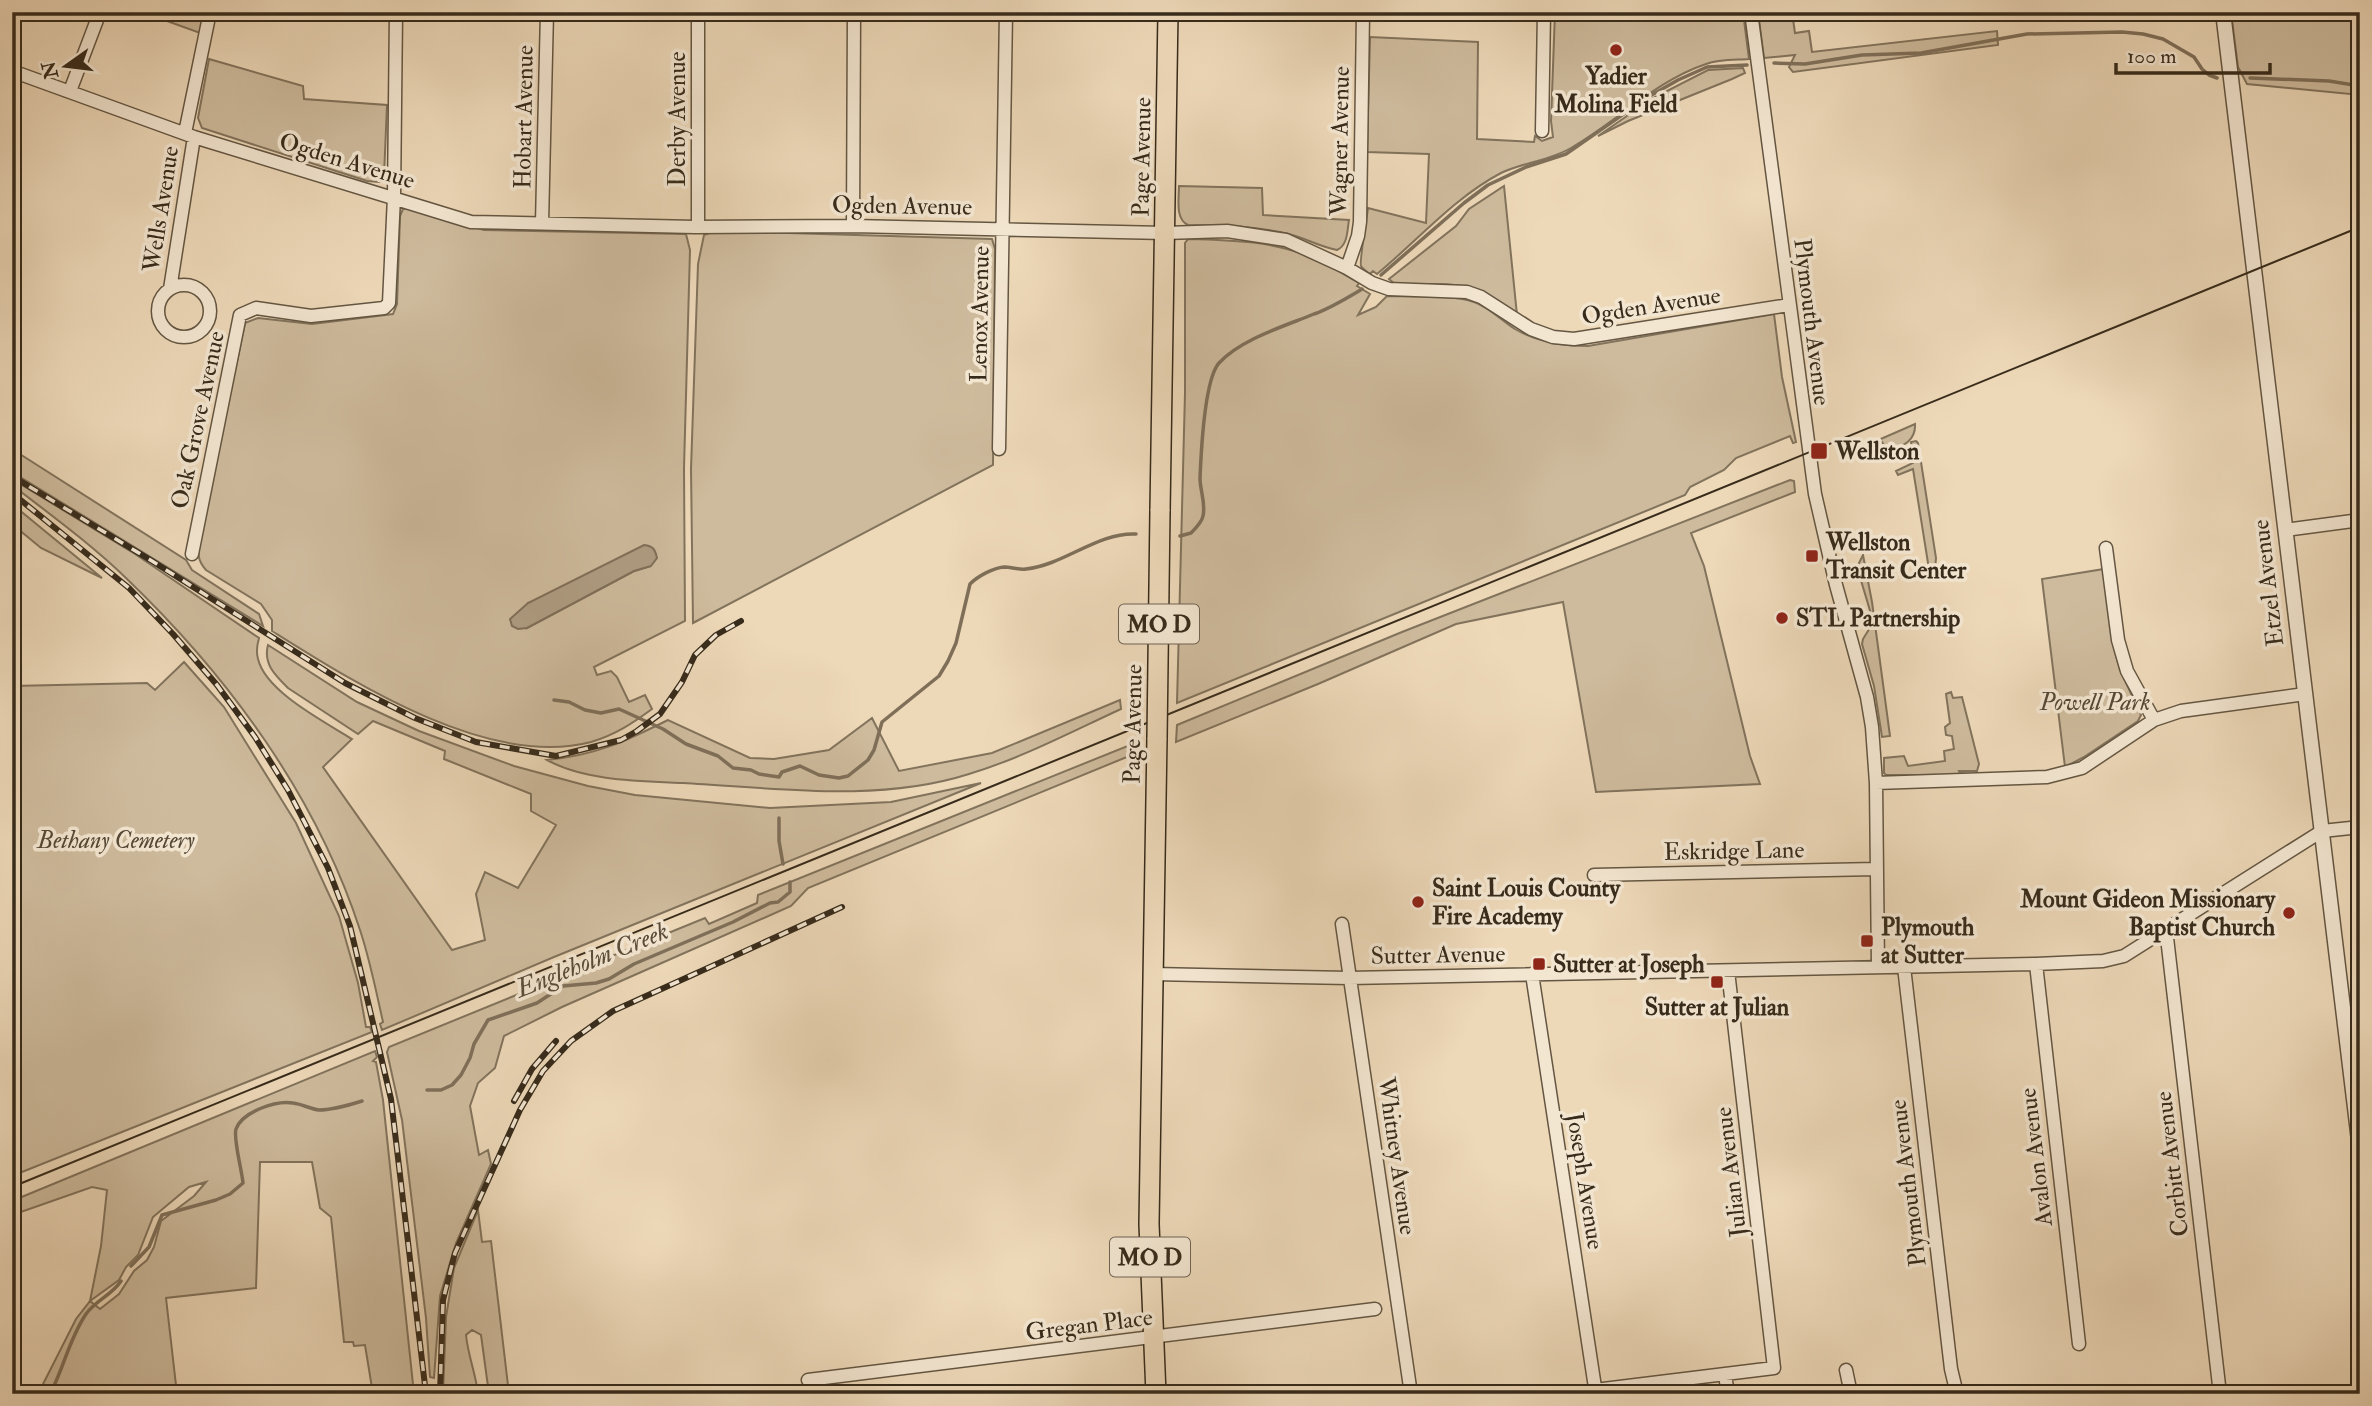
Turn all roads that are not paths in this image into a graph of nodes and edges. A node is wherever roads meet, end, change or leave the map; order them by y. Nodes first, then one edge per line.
1 (100, 12) edge
2 (210, 12) edge
3 (396, 12) edge
4 (547, 12) edge
5 (698, 12) edge
6 (854, 12) edge
7 (1006, 12) edge
8 (1168, 12) edge
9 (1363, 12) edge
10 (1544, 12) edge
11 (1751, 12) edge
12 (2223, 12) edge
13 (12, 71) edge
14 (70, 91) junction
15 (1542, 131) dead end
16 (190, 135) junction
17 (394, 197) junction
18 (542, 223) junction
19 (698, 226) junction
20 (853, 226) junction
21 (1003, 229) junction
22 (1165, 233) junction
23 (1347, 268) junction
24 (170, 289) junction
25 (1789, 305) junction
26 (999, 449) dead end
27 (2360, 520) edge
28 (2285, 530) junction
29 (2106, 548) dead end
30 (192, 554) dead end
31 (2305, 694) junction
32 (2154, 720) junction
33 (1876, 783) junction
34 (2360, 827) edge
35 (2322, 831) junction
36 (1876, 869) junction
37 (1594, 875) dead end
38 (1342, 924) dead end
39 (2166, 929) junction
40 (2036, 964) junction
41 (1878, 967) junction
42 (1904, 967) junction
43 (1728, 971) junction
44 (1153, 974) junction
45 (1532, 974) junction
46 (1349, 978) junction
47 (2360, 1149) edge
48 (1375, 1309) dead end
49 (1152, 1338) junction
50 (2079, 1344) dead end
51 (1846, 1370) dead end
52 (1725, 1375) junction
53 (808, 1380) dead end
54 (1595, 1392) edge
55 (1156, 1394) edge
56 (1411, 1394) edge
57 (1728, 1394) edge
58 (1851, 1394) edge
59 (1957, 1394) edge
60 (2220, 1394) edge

1 - 14 street
2 - 16 street, Wells Avenue
3 - 17 street
4 - 18 street, Hobart Avenue
5 - 19 street, Derby Avenue
6 - 20 street
7 - 21 street, Lenox Avenue
8 - 22 main road, Page Avenue / MO D
9 - 23 street, Wagner Avenue
10 - 15 street
11 - 25 street, Plymouth Avenue
12 - 28 street, Etzel Avenue
13 - 14 street, Ogden Avenue
14 - 16 street, Ogden Avenue
16 - 17 street, Ogden Avenue
16 - 24 street, Wells Avenue
17 - 18 street, Ogden Avenue
17 - 30 street, Oak Grove Avenue
18 - 19 street, Ogden Avenue
19 - 20 street, Ogden Avenue
20 - 21 street, Ogden Avenue
21 - 22 street, Ogden Avenue
21 - 26 street, Lenox Avenue
22 - 23 street, Ogden Avenue
22 - 44 main road, Page Avenue / MO D, bridge
23 - 25 street, Ogden Avenue
24 - 24 street
25 - 33 street, Plymouth Avenue
27 - 28 street
28 - 31 street, Etzel Avenue
29 - 32 street
31 - 32 street
31 - 35 street, Etzel Avenue
32 - 33 street
33 - 36 street, Plymouth Avenue
34 - 35 street, Sutter Avenue
35 - 39 street, Sutter Avenue
35 - 47 street, Etzel Avenue
36 - 37 street, Eskridge Lane
36 - 41 street, Plymouth Avenue
38 - 46 street, Whitney Avenue
39 - 40 street, Sutter Avenue
39 - 60 street, Corbitt Avenue
40 - 42 street, Sutter Avenue
40 - 50 street, Avalon Avenue
41 - 42 street, Sutter Avenue
41 - 43 street, Sutter Avenue
42 - 59 street, Plymouth Avenue
43 - 45 street, Sutter Avenue
43 - 52 street, Julian Avenue
44 - 46 street, Sutter Avenue
44 - 49 main road, Page Avenue / MO D
45 - 46 street, Sutter Avenue
45 - 54 street, Joseph Avenue
46 - 56 street, Whitney Avenue
48 - 49 street, Gregan Place
49 - 53 street, Gregan Place
49 - 55 main road, Page Avenue / MO D
51 - 58 street
52 - 54 street
52 - 57 street

